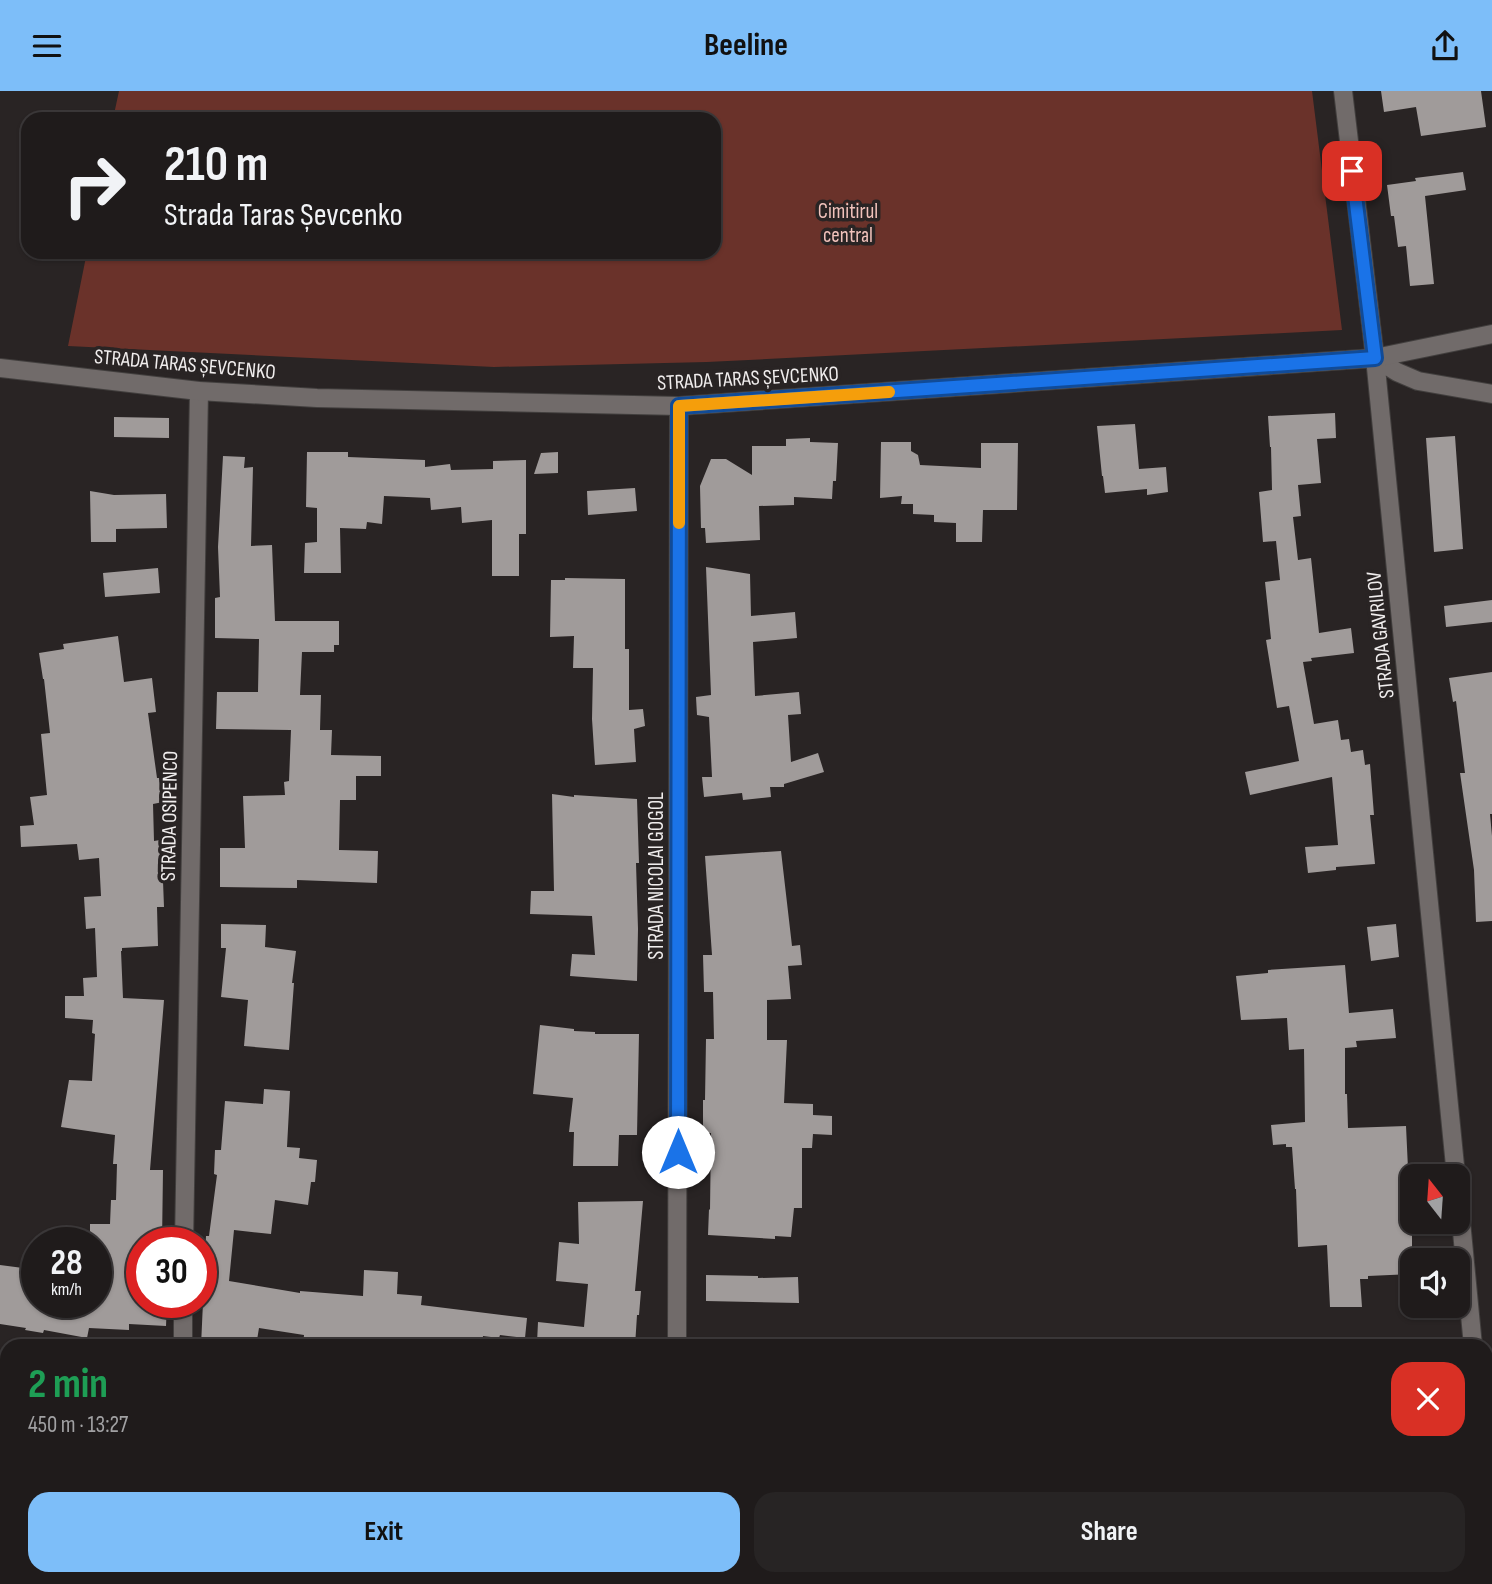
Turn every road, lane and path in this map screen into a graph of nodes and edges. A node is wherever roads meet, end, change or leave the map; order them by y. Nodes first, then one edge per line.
1 (1343, 91) edge
2 (1492, 334) edge
3 (1375, 358) junction
4 (0, 368) edge
5 (199, 391) junction
6 (1492, 394) edge
7 (679, 406) junction
8 (1455, 1164) edge
9 (184, 1227) edge
10 (1462, 1234) edge
11 (183, 1318) edge
12 (183, 1339) edge
13 (677, 1339) edge
14 (1472, 1339) edge

1 - 3 street, STRADA GAVRILOV
2 - 3 street, STRADA TARAS ȘEVCENKO
3 - 6 street
3 - 7 street, STRADA TARAS ȘEVCENKO
3 - 8 street, STRADA GAVRILOV
4 - 5 street, STRADA TARAS ȘEVCENKO
5 - 7 street, STRADA TARAS ȘEVCENKO
5 - 9 street, STRADA OSIPENCO
7 - 13 street, STRADA NICOLAI GOGOL
10 - 14 street
11 - 12 street

